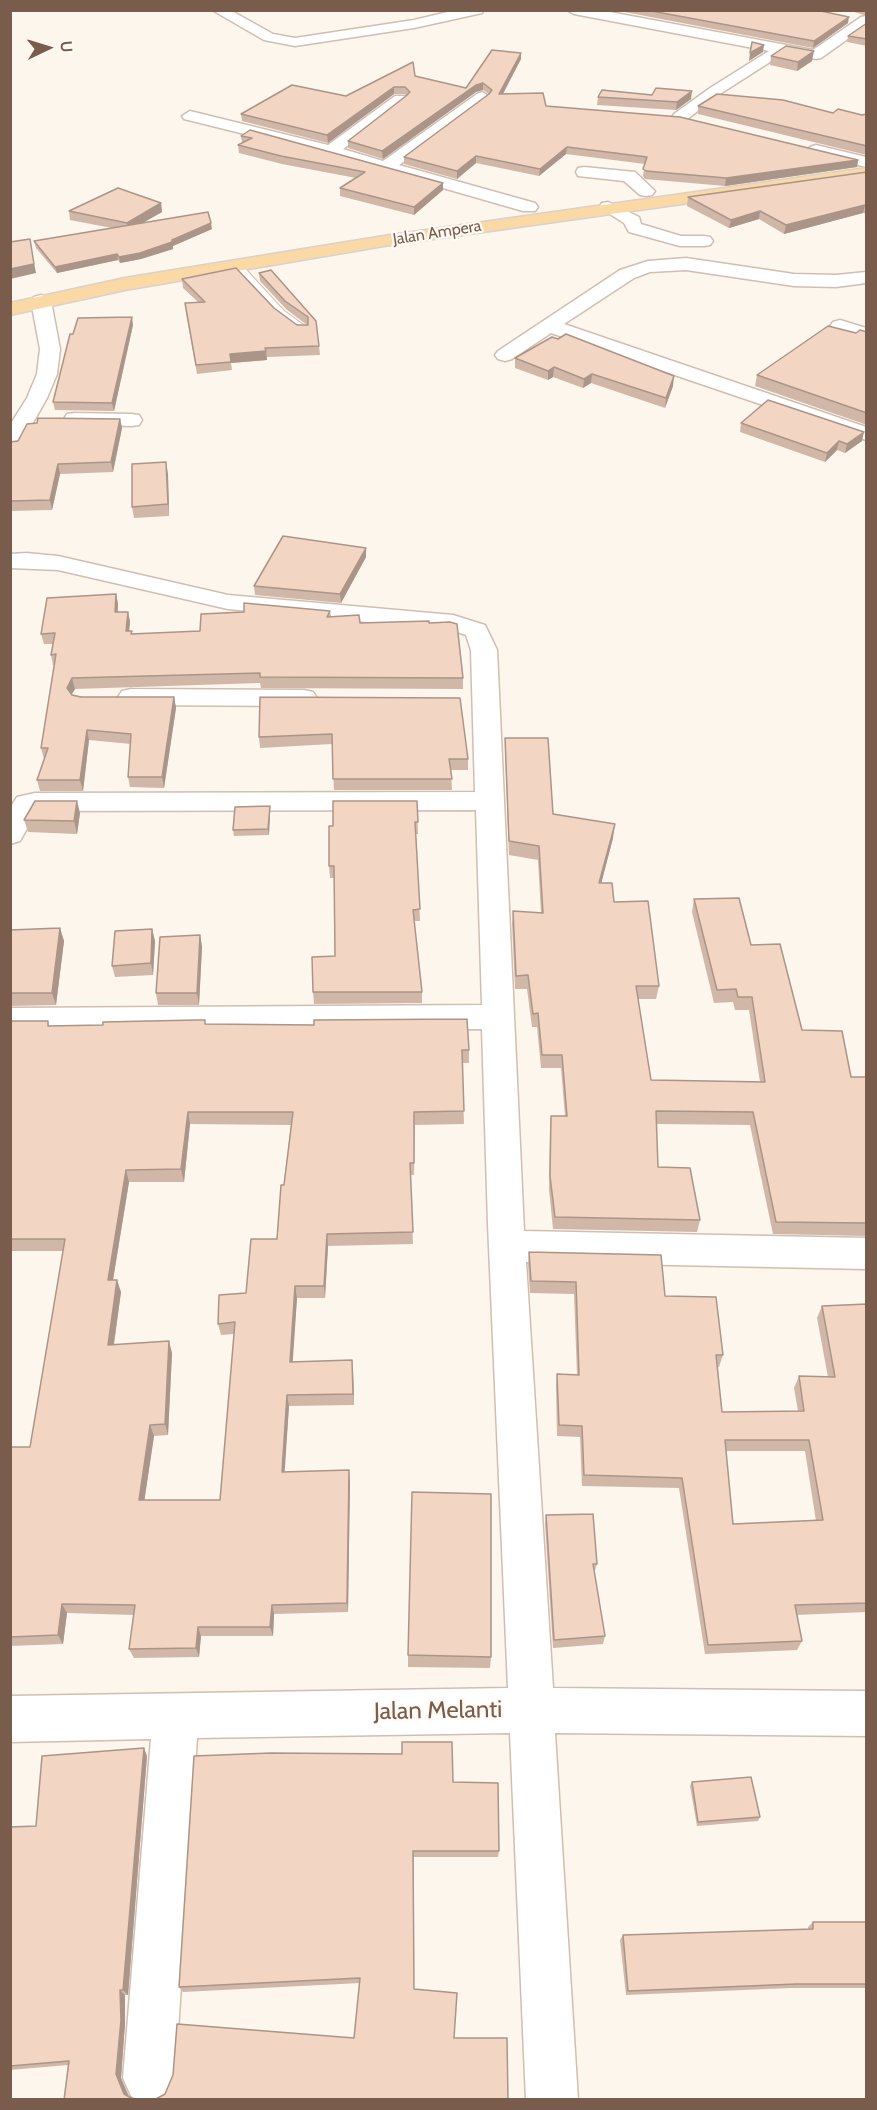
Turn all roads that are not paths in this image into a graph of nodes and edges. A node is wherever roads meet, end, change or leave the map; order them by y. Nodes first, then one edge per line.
1 (219, 10) edge
2 (477, 10) edge
3 (574, 10) edge
4 (652, 10) edge
5 (846, 16) edge
6 (866, 20) edge
7 (633, 23) junction
8 (781, 49) junction
9 (482, 97) edge
10 (400, 99) edge
11 (190, 116) dead end
12 (703, 123) edge
13 (848, 139) edge
14 (795, 145) edge
15 (331, 151) junction
16 (830, 153) junction
17 (867, 163) edge
18 (385, 167) junction
19 (584, 172) dead end
20 (867, 173) edge
21 (646, 191) junction
22 (686, 192) junction
23 (437, 197) edge
24 (498, 198) junction
25 (529, 207) junction
26 (608, 207) junction
27 (704, 241) dead end
28 (236, 265) junction
29 (867, 278) edge
30 (10, 294) edge
31 (41, 301) junction
32 (10, 309) edge
33 (550, 326) junction
34 (840, 326) edge
35 (303, 330) edge
36 (867, 334) edge
37 (505, 355) dead end
38 (26, 418) junction
39 (132, 420) dead end
40 (867, 434) edge
41 (10, 444) edge
42 (10, 561) edge
43 (107, 697) edge
44 (332, 698) edge
45 (490, 801) junction
46 (10, 834) edge
47 (498, 1017) junction
48 (10, 1020) edge
49 (508, 1246) junction
50 (867, 1253) edge
51 (533, 1710) junction
52 (867, 1713) edge
53 (176, 1716) junction
54 (10, 1719) edge
55 (149, 2078) dead end
56 (552, 2100) edge

1 - 2 street
3 - 7 street
4 - 7 street
5 - 6 street
6 - 8 street
7 - 8 street
8 - 12 street
9 - 18 street
10 - 15 street
11 - 15 street
13 - 16 street
14 - 16 street
15 - 18 street
16 - 17 street
17 - 22 main road, Jalan Ampera
18 - 24 street
19 - 21 street
20 - 22 main road, Jalan Ampera
21 - 22 main road, Jalan Ampera
21 - 25 main road, Jalan Ampera
22 - 26 main road, Jalan Ampera
23 - 24 street
24 - 25 street
25 - 30 main road, Jalan Ampera
26 - 27 street
26 - 28 main road, Jalan Ampera
28 - 31 main road, Jalan Ampera
28 - 35 lane
29 - 33 street
31 - 32 main road, Jalan Ampera
31 - 38 street
33 - 37 street
33 - 40 street
34 - 36 street
38 - 39 street
38 - 41 street
42 - 45 street
43 - 44 street
45 - 46 street
45 - 47 street
47 - 48 street
47 - 49 street
49 - 50 street
49 - 51 street
51 - 52 street, Jalan Melanti
51 - 53 street, Jalan Melanti
51 - 56 street
53 - 54 street, Jalan Melanti
53 - 55 street

